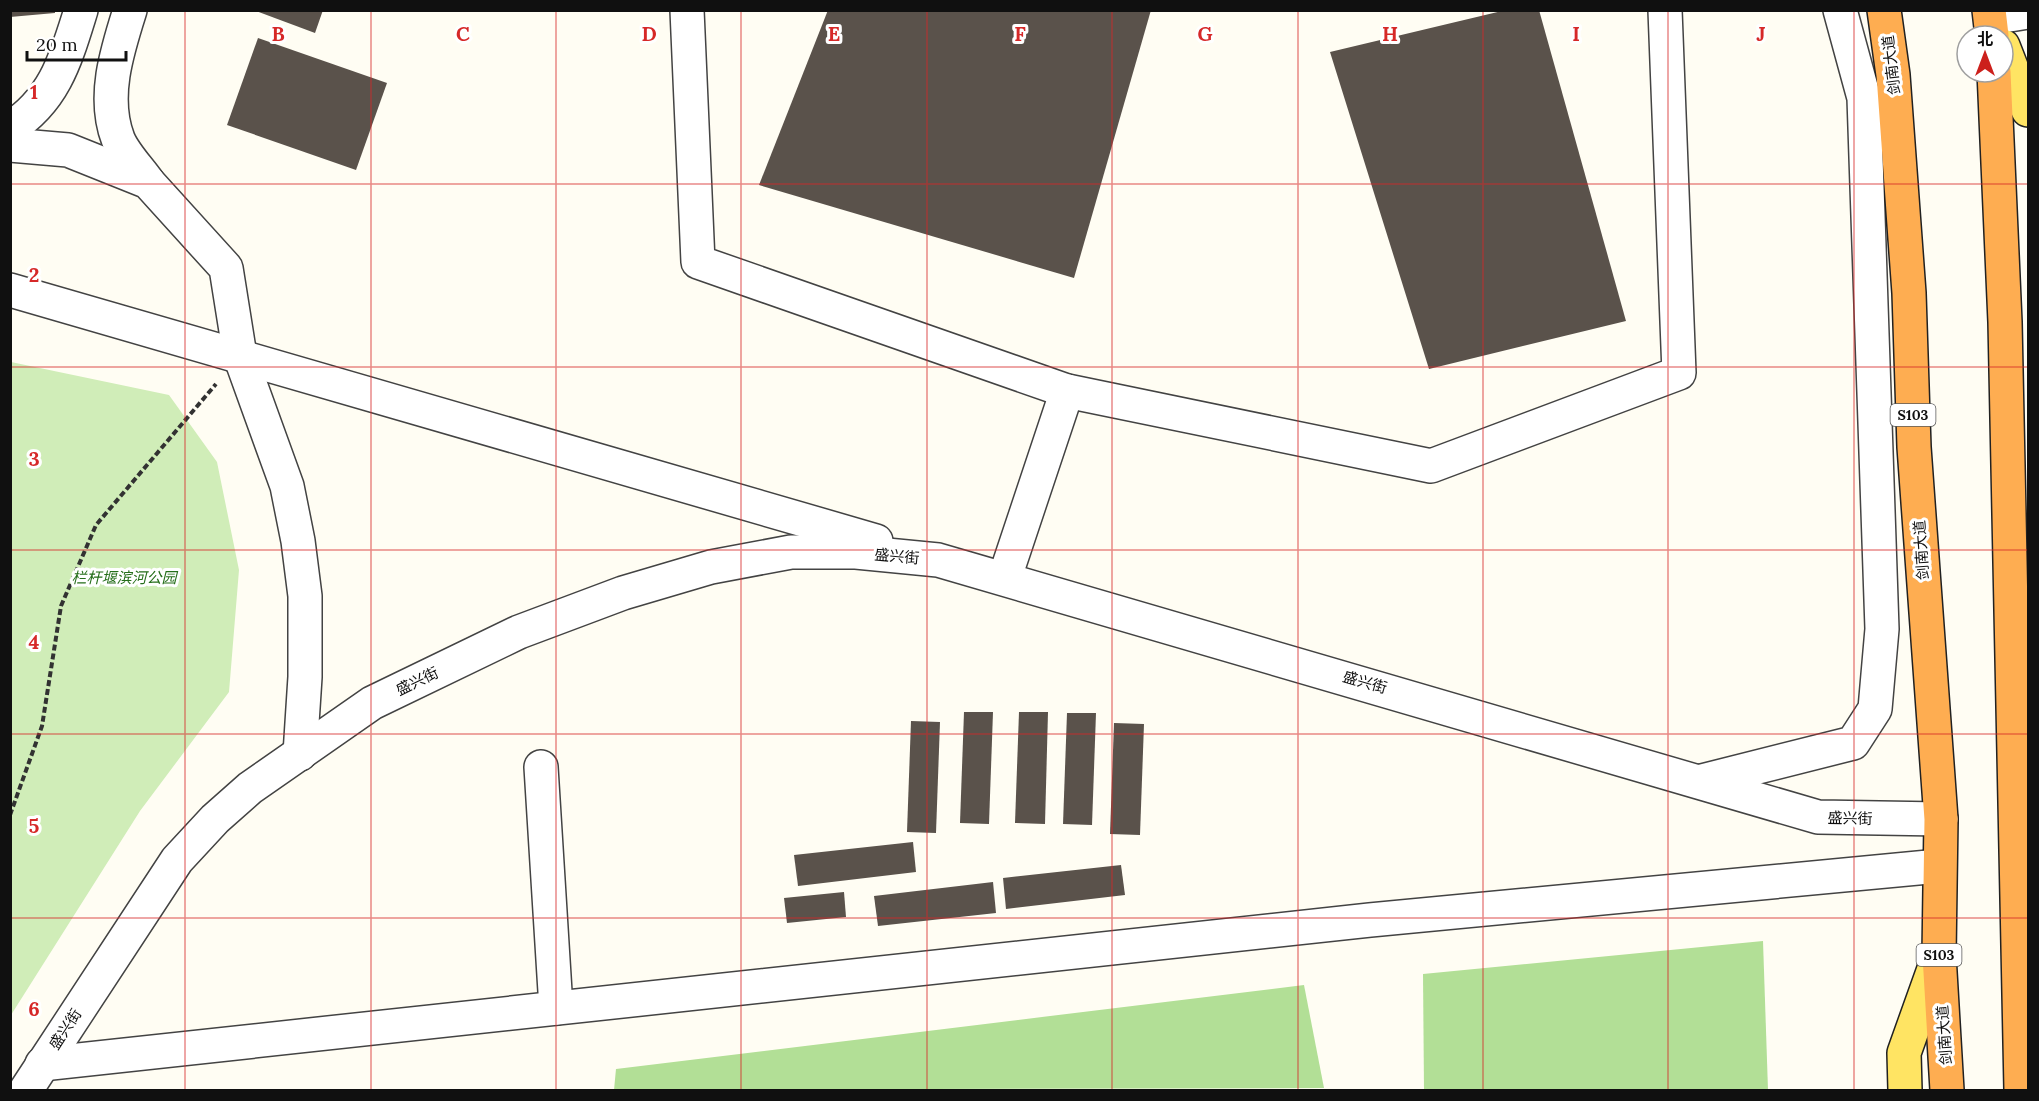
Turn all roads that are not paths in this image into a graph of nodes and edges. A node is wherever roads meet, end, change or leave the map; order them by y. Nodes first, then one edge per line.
1 (81, 10) edge
2 (130, 10) edge
3 (687, 10) edge
4 (1665, 10) edge
5 (1840, 10) edge
6 (1884, 10) edge
7 (2028, 12) edge
8 (2000, 24) edge
9 (2015, 77) edge
10 (1995, 84) edge
11 (2028, 110) edge
12 (10, 128) edge
13 (10, 144) edge
14 (148, 182) junction
15 (10, 290) edge
16 (240, 356) junction
17 (1067, 391) junction
18 (938, 560) junction
19 (1005, 577) junction
20 (300, 754) junction
21 (541, 767) dead end
22 (1702, 781) junction
23 (1941, 819) junction
24 (1940, 866) junction
25 (1939, 956) junction
26 (556, 1008) junction
27 (34, 1077) edge
28 (1905, 1090) edge
29 (1947, 1090) edge
30 (2021, 1090) edge

1 - 12 street
2 - 14 street
3 - 17 street
4 - 17 street
5 - 22 street
6 - 23 highway, 剑南大道 / S103
7 - 8 street
9 - 11 main road
10 - 30 highway
13 - 14 street
14 - 16 street
15 - 16 street
16 - 18 street
16 - 20 street
17 - 19 street
18 - 19 street, 盛兴街
18 - 20 street, 盛兴街
19 - 22 street, 盛兴街
20 - 27 street, 盛兴街
21 - 26 street
22 - 23 street, 盛兴街
23 - 24 highway, 剑南大道 / S103
24 - 25 highway, 剑南大道 / S103
24 - 26 street
25 - 28 main road
25 - 29 highway, 剑南大道 / S103
26 - 27 street

